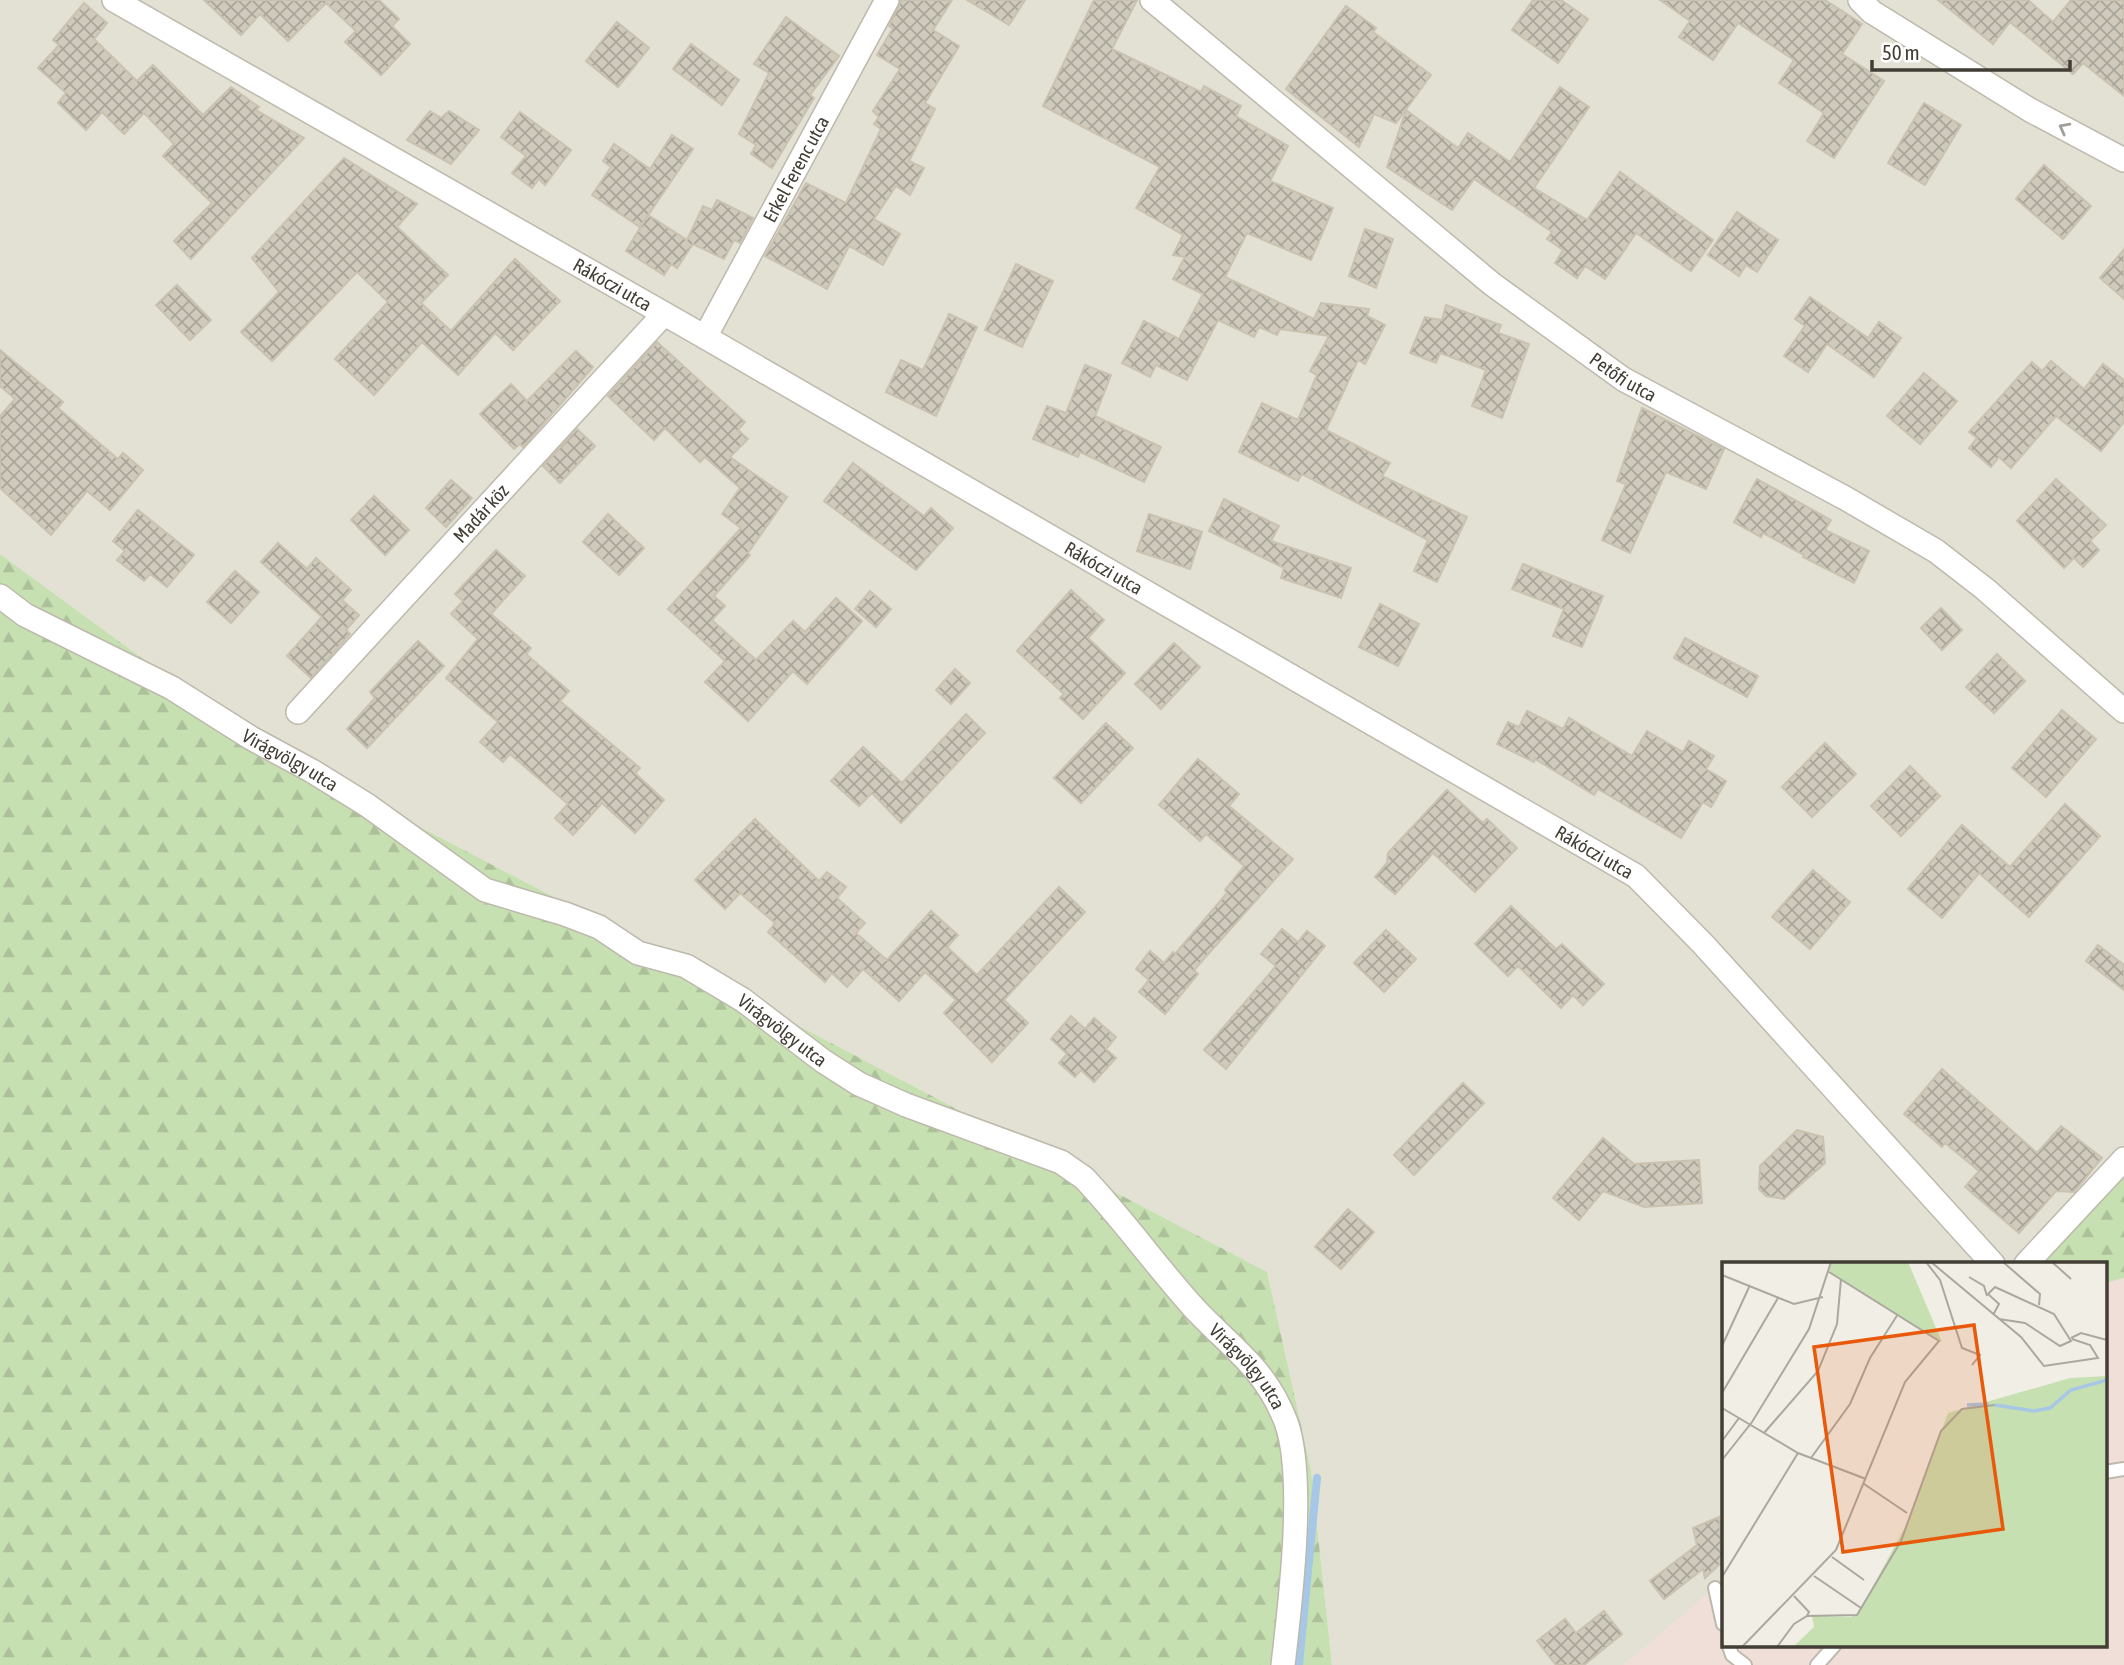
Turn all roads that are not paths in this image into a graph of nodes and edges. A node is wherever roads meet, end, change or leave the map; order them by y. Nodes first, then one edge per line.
1 (114, 0) edge
2 (887, 0) edge
3 (1152, 0) edge
4 (1860, 0) edge
5 (2124, 160) edge
6 (663, 315) junction
7 (705, 337) junction
8 (0, 596) edge
9 (2124, 711) edge
10 (298, 712) dead end
11 (2124, 1159) edge
12 (1991, 1262) edge
13 (2028, 1262) edge
14 (2124, 1469) edge
15 (2106, 1472) edge
16 (1715, 1588) dead end
17 (1722, 1620) edge
18 (1730, 1648) edge
19 (1832, 1648) edge
20 (1283, 1665) edge
21 (1745, 1665) edge
22 (1816, 1665) edge

1 - 6 street, Rákóczi utca
2 - 7 street, Erkel Ferenc utca
3 - 9 street, Petőfi utca
5 -> 4 street
6 - 7 street, Rákóczi utca
6 - 10 street, Madár köz
7 - 12 street, Rákóczi utca
8 - 20 street, Virágvölgy utca
11 - 13 street
14 - 15 lane
16 - 17 lane
18 - 21 lane
19 - 22 lane

